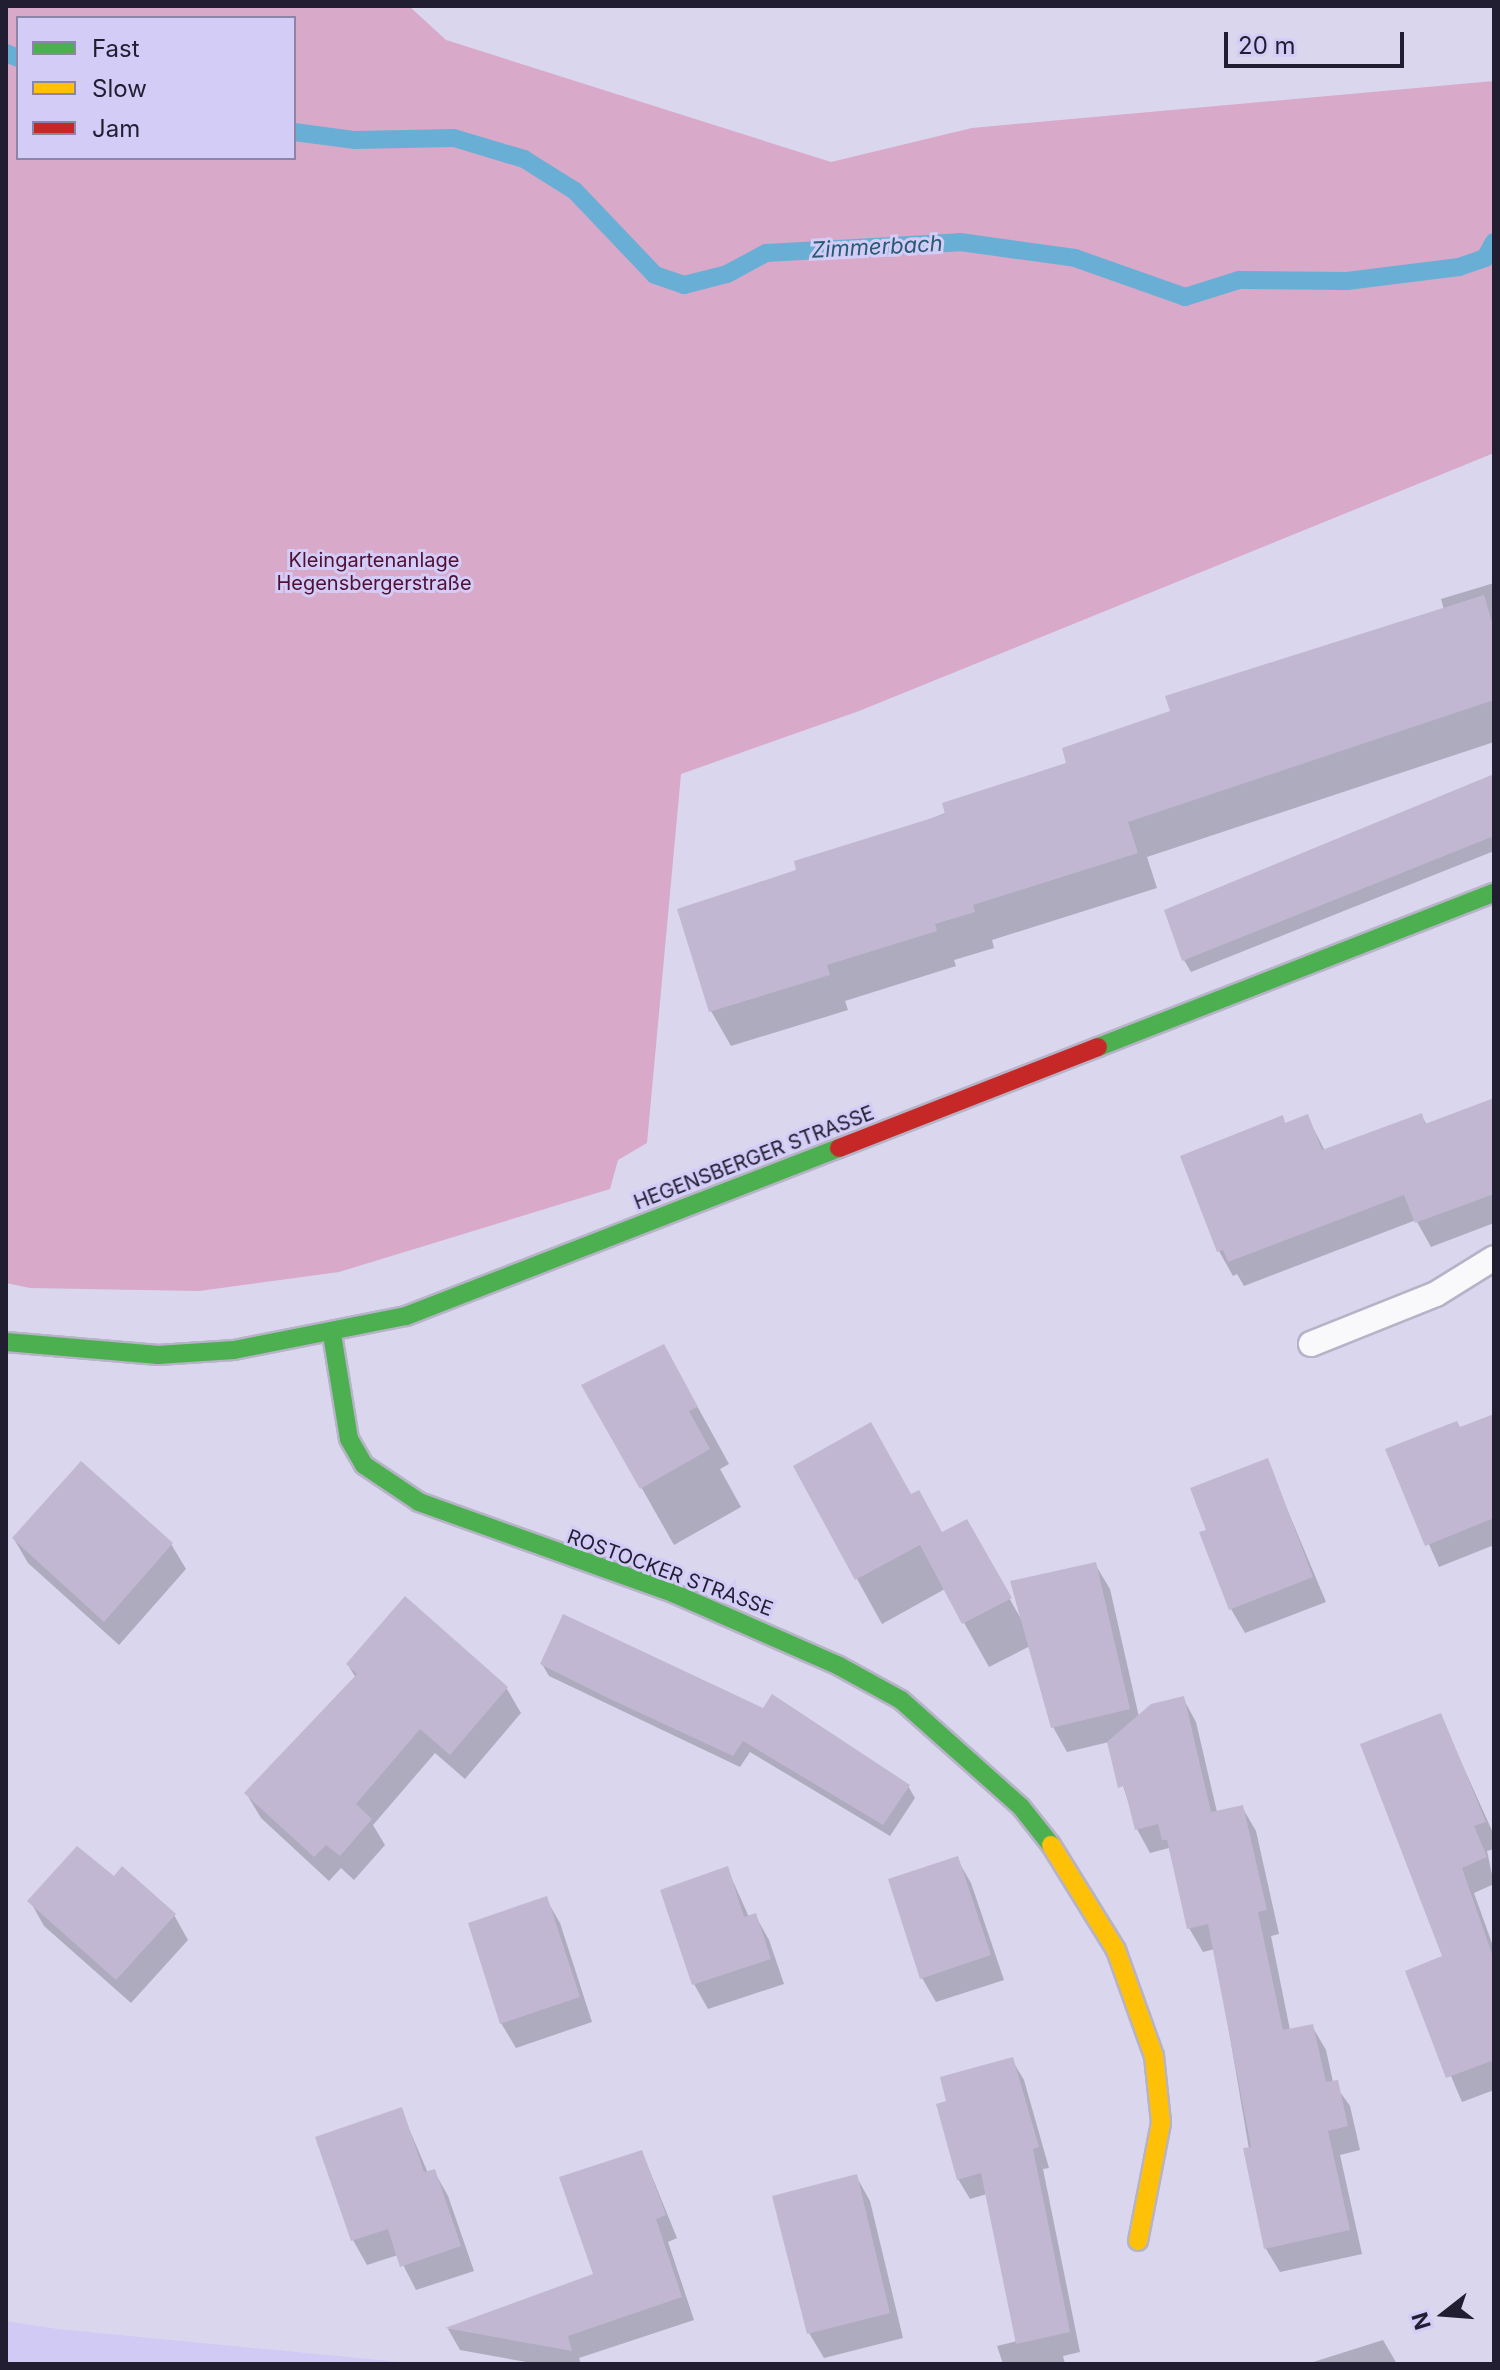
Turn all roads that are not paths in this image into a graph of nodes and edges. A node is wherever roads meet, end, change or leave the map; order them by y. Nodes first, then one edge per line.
1 (1494, 893) edge
2 (1494, 1258) edge
3 (332, 1334) junction
4 (6, 1342) edge
5 (1311, 1344) dead end
6 (1138, 2241) dead end

1 - 3 street, HEGENSBERGER STRASSE
2 - 5 lane
3 - 4 street, HEGENSBERGER STRASSE
3 - 6 street, ROSTOCKER STRASSE

